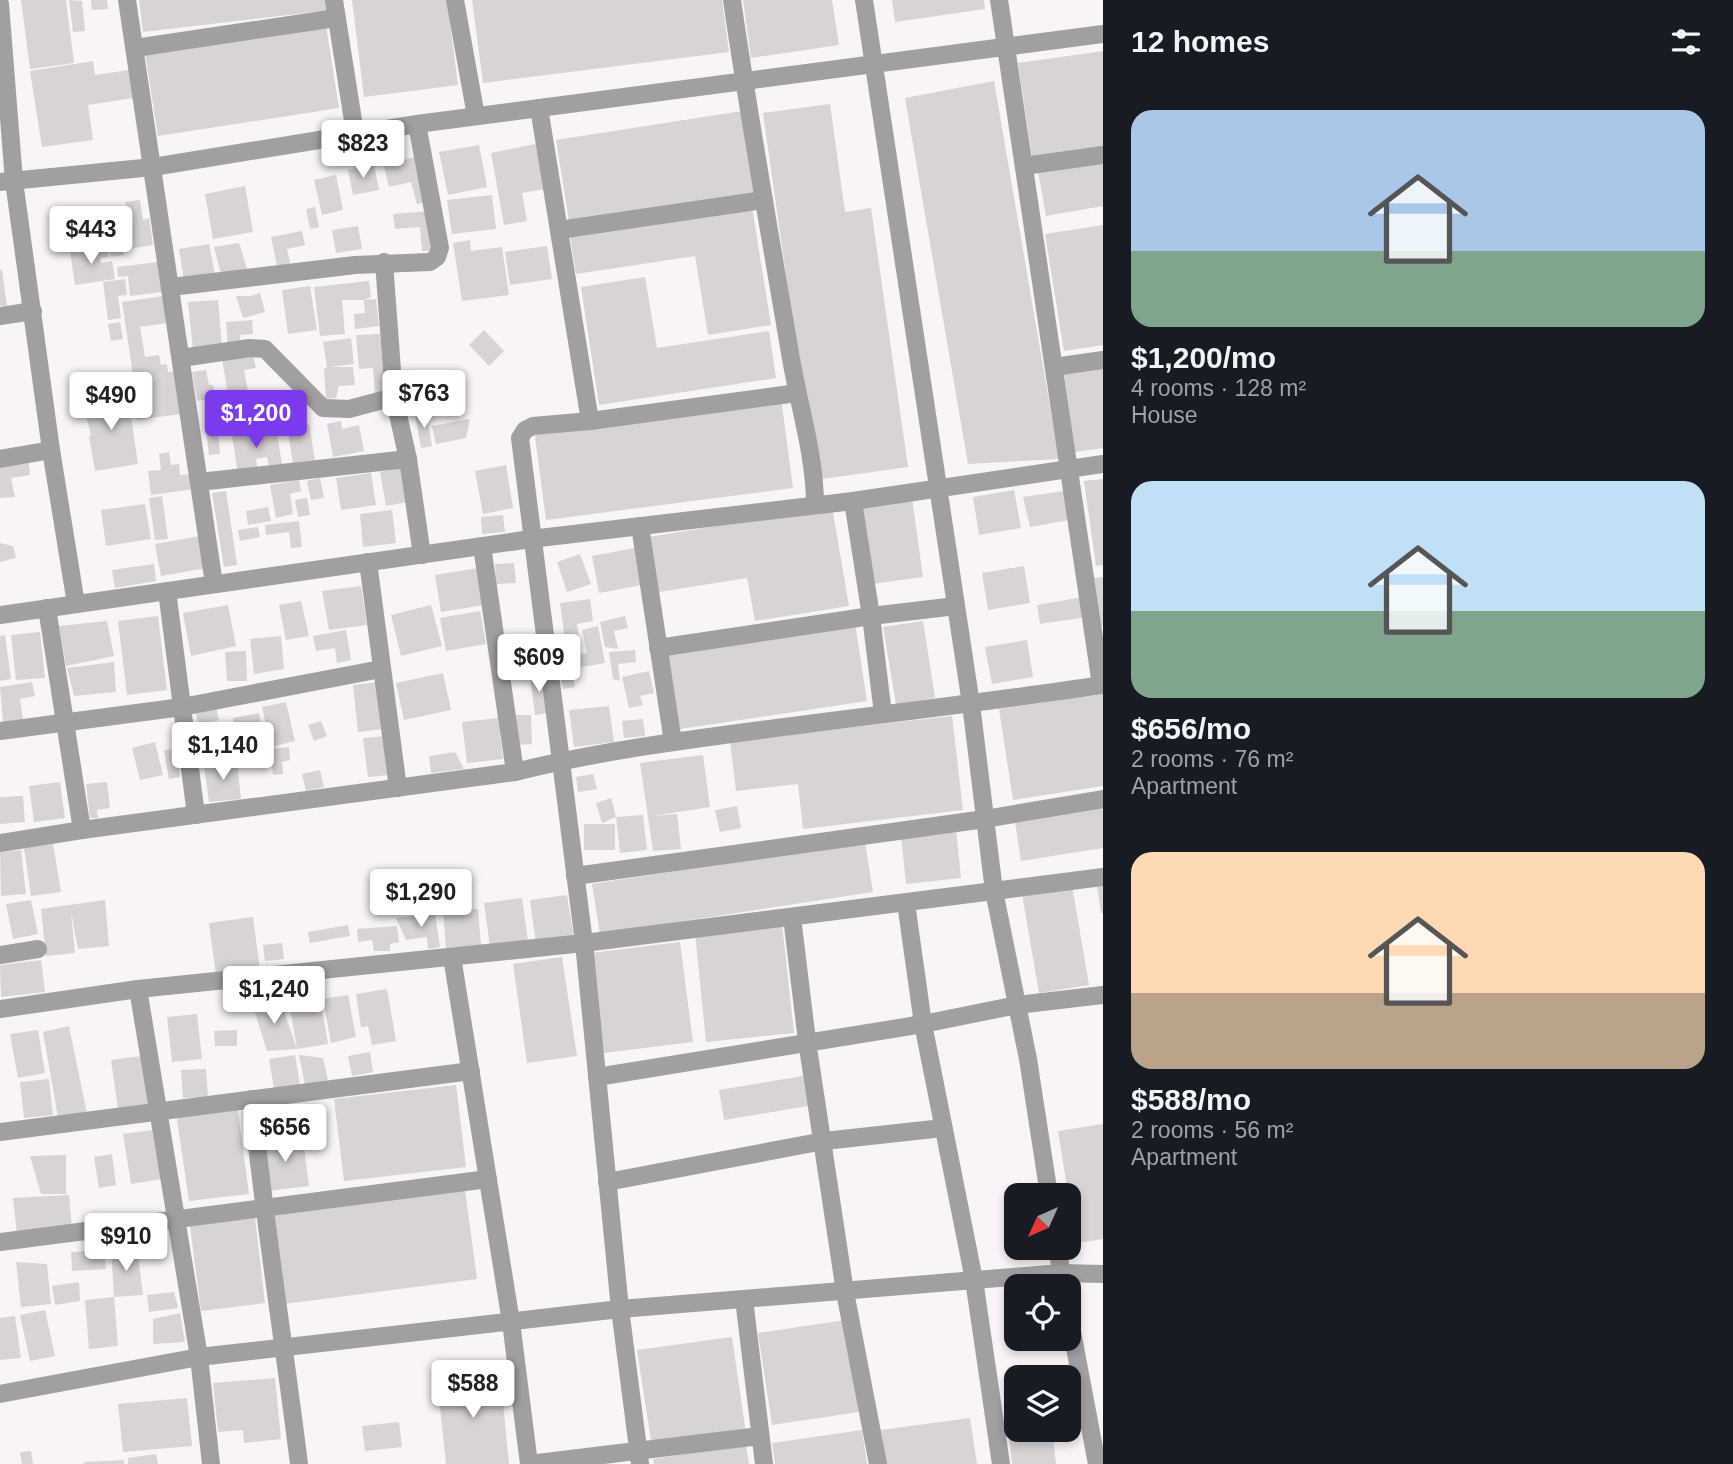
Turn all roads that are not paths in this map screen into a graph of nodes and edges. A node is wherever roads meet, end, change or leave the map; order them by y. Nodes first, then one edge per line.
1 (127, 0) edge
2 (334, 0) edge
3 (455, 0) edge
4 (732, 0) edge
5 (864, 0) edge
6 (999, 0) edge
7 (0, 4) edge
8 (337, 18) junction
9 (1103, 34) edge
10 (1006, 45) junction
11 (135, 48) junction
12 (874, 65) junction
13 (744, 81) junction
14 (539, 108) junction
15 (476, 116) junction
16 (417, 124) junction
17 (355, 133) junction
18 (1103, 155) edge
19 (1024, 166) junction
20 (153, 167) junction
21 (7, 182) edge
22 (764, 200) junction
23 (559, 230) junction
24 (384, 262) junction
25 (171, 287) junction
26 (33, 311) junction
27 (0, 316) edge
28 (181, 359) junction
29 (1103, 360) edge
30 (1054, 367) junction
31 (797, 393) junction
32 (394, 397) junction
33 (590, 421) junction
34 (51, 450) junction
35 (408, 458) junction
36 (0, 459) edge
37 (1103, 464) edge
38 (1069, 469) junction
39 (199, 482) junction
40 (940, 488) junction
41 (853, 501) junction
42 (815, 505) junction
43 (640, 526) junction
44 (531, 539) junction
45 (482, 546) junction
46 (422, 555) junction
47 (368, 562) junction
48 (1103, 573) edge
49 (1084, 576) junction
50 (214, 584) junction
51 (167, 591) junction
52 (76, 604) junction
53 (957, 606) junction
54 (47, 608) junction
55 (0, 615) edge
56 (871, 616) junction
57 (658, 648) junction
58 (382, 668) junction
59 (1102, 685) edge
60 (971, 704) junction
61 (182, 707) junction
62 (883, 714) junction
63 (65, 721) junction
64 (0, 731) edge
65 (673, 742) junction
66 (561, 761) junction
67 (515, 772) junction
68 (398, 788) junction
69 (1103, 799) edge
70 (196, 815) junction
71 (985, 819) junction
72 (82, 830) junction
73 (0, 843) edge
74 (575, 876) junction
75 (1103, 877) edge
76 (994, 891) junction
77 (906, 902) junction
78 (792, 917) junction
79 (584, 943) junction
80 (38, 949) dead end
81 (0, 955) edge
82 (452, 957) junction
83 (138, 989) junction
84 (1103, 995) edge
85 (1017, 1005) junction
86 (0, 1009) edge
87 (923, 1024) junction
88 (807, 1041) junction
89 (471, 1071) junction
90 (597, 1077) junction
91 (252, 1099) junction
92 (158, 1112) junction
93 (943, 1128) junction
94 (0, 1132) edge
95 (824, 1140) junction
96 (488, 1179) junction
97 (607, 1182) junction
98 (1047, 1183) edge
99 (262, 1208) junction
100 (176, 1219) junction
101 (0, 1242) edge
102 (1103, 1274) edge
103 (1081, 1277) edge
104 (974, 1280) junction
105 (1004, 1280) edge
106 (845, 1292) junction
107 (744, 1299) junction
108 (620, 1309) junction
109 (511, 1321) junction
110 (285, 1348) junction
111 (1076, 1351) edge
112 (199, 1357) junction
113 (0, 1394) edge
114 (760, 1436) junction
115 (639, 1458) edge
116 (212, 1464) edge
117 (299, 1464) edge
118 (529, 1464) edge
119 (764, 1464) edge
120 (878, 1464) edge
121 (1001, 1464) edge
122 (1097, 1464) edge

1 - 11 street
2 - 8 street
3 - 15 street
4 - 13 street
5 - 12 street
6 - 10 street
7 - 21 street
8 - 11 street
8 - 17 street
9 - 10 street
10 - 12 street
10 - 19 street
11 - 20 street
12 - 13 street
12 - 40 street
13 - 14 street
13 - 22 street
14 - 15 street
14 - 23 street
15 - 16 street
16 - 17 street
16 - 24 street
17 - 20 street
18 - 19 street
19 - 30 street
20 - 21 street
20 - 25 street
21 - 26 street
22 - 23 street
22 - 31 street
23 - 33 street
24 - 25 street
24 - 32 street
25 - 28 street
26 - 27 street
26 - 34 street
28 - 32 street
28 - 39 street
29 - 30 street
30 - 38 street
31 - 33 street
31 - 42 street
32 - 35 street
33 - 44 street
34 - 36 street
34 - 52 street
35 - 39 street
35 - 46 street
37 - 38 street
38 - 40 street
38 - 49 street
39 - 50 street
40 - 41 street
40 - 53 street
41 - 42 street
41 - 56 street
42 - 43 street
43 - 44 street
43 - 57 street
44 - 45 street
44 - 66 street
45 - 46 street
45 - 67 street
46 - 47 street
47 - 50 street
47 - 58 street
48 - 49 street
49 - 59 street
50 - 51 street
51 - 52 street
51 - 61 street
52 - 54 street
53 - 56 street
53 - 60 street
54 - 55 street
54 - 63 street
56 - 57 street
56 - 62 street
57 - 65 street
58 - 61 street
58 - 68 street
59 - 60 street
60 - 62 street
60 - 71 street
61 - 63 street
61 - 70 street
62 - 65 street
63 - 64 street
63 - 72 street
65 - 66 street
66 - 67 street
66 - 74 street
67 - 68 street
68 - 70 street
69 - 71 street
70 - 72 street
71 - 74 street
71 - 76 street
72 - 73 street
74 - 79 street
75 - 76 street
76 - 77 street
76 - 85 street
77 - 78 street
77 - 87 street
78 - 79 street
78 - 88 street
79 - 82 street
79 - 90 street
80 - 81 street
82 - 83 street
82 - 89 street
83 - 86 street
83 - 92 street
84 - 85 street
85 - 87 street
85 - 98 street
87 - 88 street
87 - 93 street
88 - 90 street
88 - 95 street
89 - 91 street
89 - 96 street
90 - 97 street
91 - 92 street
91 - 99 street
92 - 94 street
92 - 100 street
93 - 95 street
93 - 104 street
95 - 97 street
95 - 106 street
96 - 99 street
96 - 109 street
97 - 108 street
99 - 100 street
99 - 110 street
100 - 101 street
100 - 112 street
102 - 103 street
104 - 105 street
104 - 106 street
104 - 121 street
106 - 107 street
106 - 120 street
107 - 108 street
107 - 114 street
108 - 109 street
108 - 115 street
109 - 110 street
109 - 118 street
110 - 112 street
110 - 117 street
111 - 122 street
112 - 113 street
112 - 116 street
114 - 115 street
114 - 119 street
115 - 118 street

